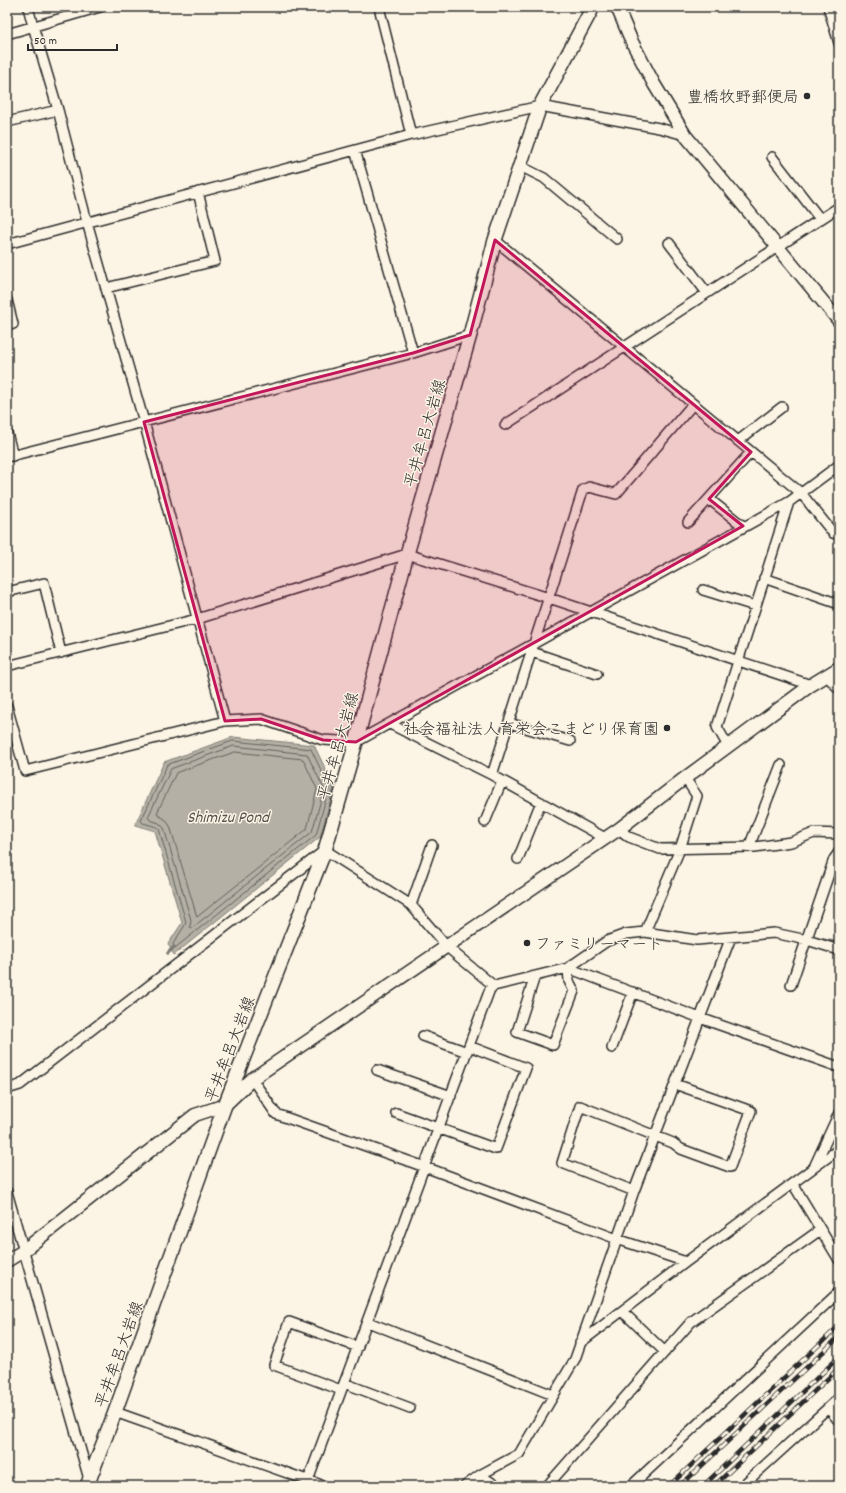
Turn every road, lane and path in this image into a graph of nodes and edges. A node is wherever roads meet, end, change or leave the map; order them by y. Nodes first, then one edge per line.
1 (28, 7) edge
2 (100, 7) edge
3 (379, 7) edge
4 (593, 7) edge
5 (617, 7) edge
6 (828, 7) edge
7 (32, 26) junction
8 (7, 34) edge
9 (839, 43) edge
10 (540, 106) junction
11 (58, 110) junction
12 (7, 122) edge
13 (411, 135) junction
14 (685, 135) junction
15 (355, 150) junction
16 (772, 157) dead end
17 (520, 166) junction
18 (198, 192) junction
19 (839, 207) edge
20 (820, 219) junction
21 (87, 222) junction
22 (617, 239) dead end
23 (495, 240) junction
24 (669, 243) dead end
25 (7, 244) edge
26 (778, 246) junction
27 (106, 288) junction
28 (708, 293) junction
29 (7, 300) edge
30 (839, 321) edge
31 (7, 326) edge
32 (470, 335) junction
33 (624, 348) junction
34 (413, 354) junction
35 (693, 404) junction
36 (782, 407) dead end
37 (144, 422) junction
38 (506, 425) dead end
39 (7, 433) edge
40 (738, 441) junction
41 (752, 452) junction
42 (10, 456) edge
43 (839, 465) edge
44 (801, 493) junction
45 (709, 499) junction
46 (789, 502) junction
47 (688, 522) dead end
48 (744, 526) junction
49 (839, 535) edge
50 (406, 554) junction
51 (764, 578) junction
52 (703, 590) dead end
53 (7, 592) edge
54 (549, 598) junction
55 (839, 604) edge
56 (755, 606) junction
57 (591, 612) junction
58 (197, 619) junction
59 (533, 648) junction
60 (61, 653) junction
61 (738, 660) junction
62 (7, 666) edge
63 (839, 668) edge
64 (597, 674) dead end
65 (827, 676) junction
66 (811, 685) junction
67 (839, 689) edge
68 (7, 706) edge
69 (224, 721) junction
70 (509, 723) junction
71 (390, 724) junction
72 (570, 741) dead end
73 (356, 742) junction
74 (728, 746) junction
75 (781, 765) dead end
76 (492, 776) junction
77 (685, 778) junction
78 (502, 781) junction
79 (541, 802) junction
80 (485, 822) dead end
81 (619, 829) junction
82 (839, 834) edge
83 (605, 838) junction
84 (432, 845) dead end
85 (749, 847) junction
86 (680, 849) junction
87 (325, 850) junction
88 (839, 852) edge
89 (518, 859) dead end
90 (411, 905) junction
91 (645, 932) junction
92 (731, 937) junction
93 (807, 940) junction
94 (447, 947) junction
95 (839, 950) edge
96 (568, 968) junction
97 (535, 976) junction
98 (791, 985) dead end
99 (494, 986) junction
100 (633, 992) junction
101 (700, 1018) junction
102 (423, 1036) dead end
103 (612, 1048) dead end
104 (468, 1049) junction
105 (839, 1067) edge
106 (377, 1070) dead end
107 (252, 1078) junction
108 (675, 1084) junction
109 (7, 1090) edge
110 (451, 1096) junction
111 (225, 1105) junction
112 (396, 1113) dead end
113 (839, 1113) edge
114 (439, 1129) junction
115 (656, 1136) junction
116 (839, 1149) edge
117 (814, 1166) junction
118 (425, 1167) junction
119 (793, 1184) junction
120 (634, 1191) junction
121 (7, 1192) edge
122 (820, 1230) junction
123 (617, 1240) junction
124 (23, 1251) junction
125 (839, 1260) edge
126 (7, 1261) edge
127 (686, 1262) junction
128 (839, 1292) edge
129 (622, 1311) junction
130 (368, 1322) junction
131 (580, 1343) junction
132 (358, 1347) junction
133 (666, 1352) junction
134 (342, 1386) junction
135 (553, 1395) junction
136 (839, 1398) edge
137 (410, 1408) dead end
138 (828, 1408) junction
139 (115, 1412) junction
140 (839, 1421) edge
141 (480, 1475) junction
142 (88, 1483) edge
143 (307, 1483) edge
144 (324, 1486) edge
145 (465, 1486) edge
146 (497, 1486) edge
147 (547, 1486) edge
148 (631, 1486) edge
149 (742, 1486) edge

1 - 7 street
2 - 7 street
3 - 13 street
4 - 10 main road, 平井牟呂大岩線
5 - 14 street
6 - 9 street
7 - 8 street
7 - 11 street
10 - 13 street
10 - 14 street
10 - 17 main road, 平井牟呂大岩線
11 - 12 street
11 - 21 street
13 - 15 street
14 - 26 street
15 - 18 street
15 - 34 street
16 - 20 street
17 - 22 street
17 - 23 main road, 平井牟呂大岩線
18 - 21 street
18 - 27 street
19 - 20 street
20 - 26 street
21 - 25 street
21 - 27 street
23 - 32 main road, 平井牟呂大岩線
23 - 33 street
24 - 28 street
26 - 28 street
26 - 30 street
27 - 37 street
28 - 33 street
29 - 31 street
32 - 34 street
32 - 50 main road, 平井牟呂大岩線
33 - 35 street
33 - 38 street
34 - 37 street
35 - 40 street
35 - 54 street
36 - 40 street
37 - 42 street
37 - 58 street
39 - 42 street
40 - 41 street
41 - 44 street
41 - 45 street
43 - 44 street
44 - 46 street
44 - 49 street
45 - 47 street
45 - 48 street
46 - 48 street
46 - 51 street
48 - 57 street
50 - 54 street
50 - 58 street
50 - 73 main road, 平井牟呂大岩線
51 - 55 street
51 - 56 street
52 - 56 street
53 - 60 street
54 - 57 street
54 - 59 street
56 - 61 street
57 - 59 street
57 - 61 street
58 - 60 street
58 - 69 street
59 - 64 street
59 - 70 street
59 - 71 street
60 - 62 street
61 - 66 street
61 - 74 street
63 - 65 street
65 - 66 street
65 - 67 street
66 - 74 street
68 - 69 street
69 - 73 street
70 - 72 street
70 - 76 street
71 - 73 street
71 - 76 street
73 - 87 main road, 平井牟呂大岩線
74 - 77 street
75 - 85 street
76 - 78 street
77 - 81 street
77 - 86 street
78 - 79 street
78 - 80 street
79 - 83 street
79 - 89 street
81 - 83 street
81 - 86 street
82 - 85 street
83 - 94 street
84 - 90 street
85 - 86 street
86 - 91 street
87 - 90 street
87 - 109 street
87 - 111 main road, 平井牟呂大岩線
88 - 93 street
90 - 94 street
91 - 92 street
91 - 96 street
92 - 93 street
92 - 101 street
93 - 95 street
93 - 98 street
94 - 99 street
94 - 107 street
96 - 97 street
96 - 97 street
96 - 100 street
97 - 99 street
99 - 104 street
100 - 101 street
100 - 103 street
101 - 105 street
101 - 108 street
102 - 104 street
104 - 110 street
104 - 114 street
106 - 110 street
107 - 111 street
107 - 118 street
108 - 115 street
108 - 115 street
110 - 114 street
111 - 124 street
111 - 139 main road, 平井牟呂大岩線
112 - 114 street
113 - 117 street
114 - 118 street
115 - 120 street
115 - 120 street
116 - 117 street
117 - 119 street
118 - 123 street
118 - 130 street
119 - 122 street
119 - 127 street
120 - 123 street
121 - 124 street
122 - 125 street
122 - 133 street
123 - 127 street
123 - 131 street
124 - 126 street
124 - 142 street
127 - 129 street
128 - 148 street
129 - 131 street
129 - 133 street
130 - 132 street
130 - 135 street
131 - 135 street
132 - 134 street
132 - 134 street
133 - 147 street
134 - 137 street
134 - 143 street
135 - 141 street
136 - 138 street
138 - 140 street
138 - 149 street
139 - 142 main road, 平井牟呂大岩線
139 - 143 street
141 - 145 street
141 - 146 street
143 - 144 street

